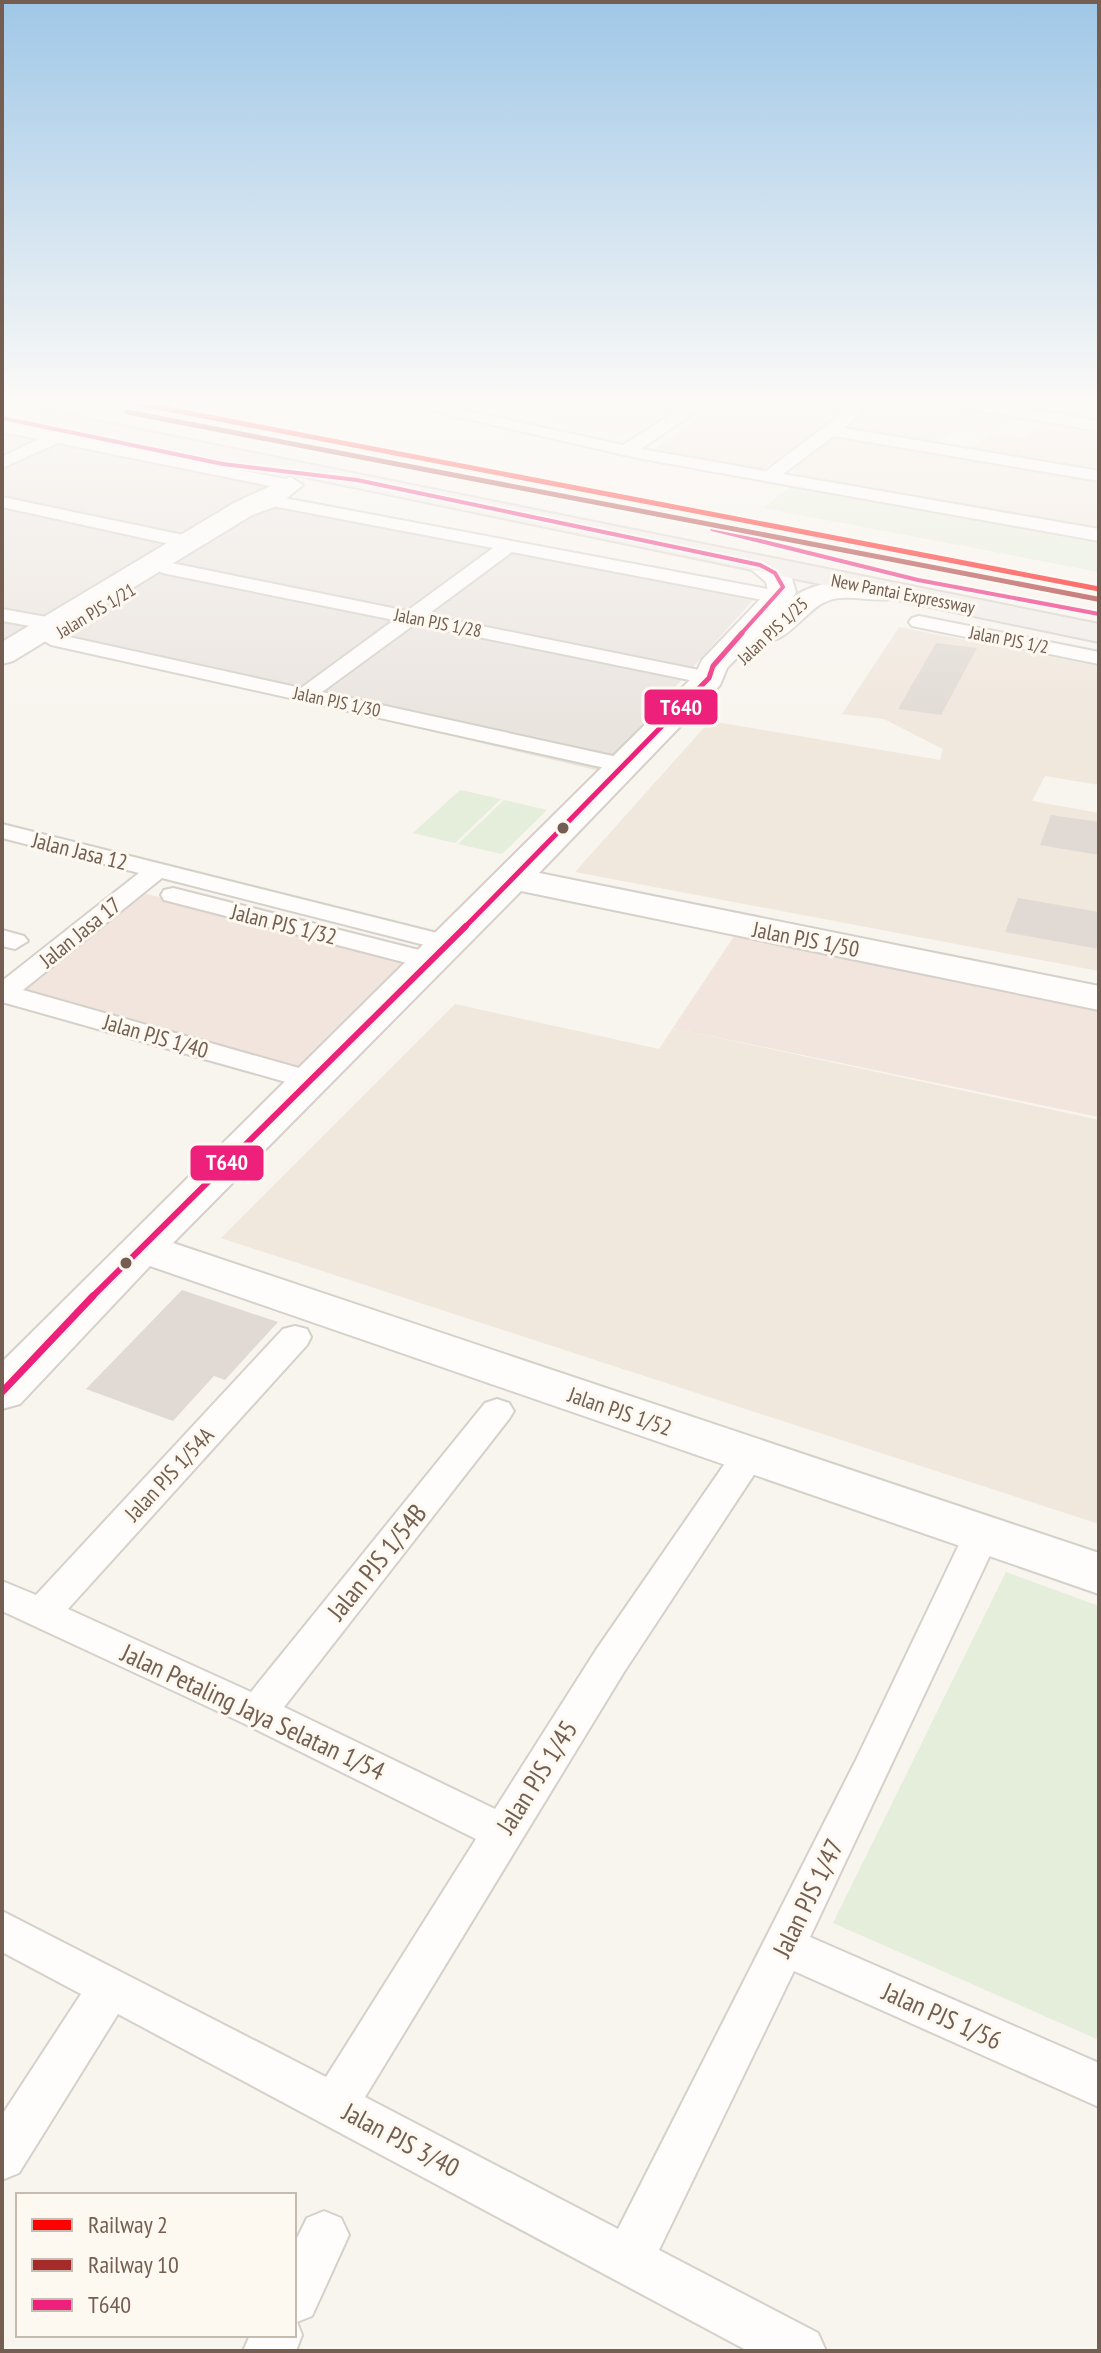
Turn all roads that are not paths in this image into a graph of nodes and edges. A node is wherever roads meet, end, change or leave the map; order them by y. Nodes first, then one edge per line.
1 (48, 512) edge
2 (238, 512) edge
3 (260, 512) edge
4 (365, 512) edge
5 (448, 512) edge
6 (512, 512) edge
7 (561, 512) edge
8 (635, 512) edge
9 (967, 512) edge
10 (557, 523) junction
11 (1099, 535) edge
12 (188, 542) junction
13 (510, 545) junction
14 (760, 565) junction
15 (167, 568) junction
16 (918, 580) junction
17 (887, 592) junction
18 (778, 597) junction
19 (1099, 614) edge
20 (2, 615) edge
21 (411, 617) junction
22 (919, 622) dead end
23 (50, 628) junction
24 (1099, 633) edge
25 (2, 655) edge
26 (1099, 658) edge
27 (2, 670) edge
28 (709, 678) junction
29 (305, 695) junction
30 (623, 765) junction
31 (2, 831) edge
32 (157, 870) junction
33 (518, 874) junction
34 (137, 886) junction
35 (439, 952) junction
36 (1099, 985) edge
37 (3, 993) edge
38 (1099, 998) edge
39 (310, 1080) junction
40 (150, 1240) junction
41 (295, 1337) dead end
42 (2, 1392) edge
43 (497, 1411) dead end
44 (780, 1454) junction
45 (982, 1534) junction
46 (1099, 1550) edge
47 (1099, 1574) edge
48 (2, 1595) edge
49 (43, 1612) junction
50 (257, 1712) junction
51 (502, 1832) junction
52 (2, 1930) edge
53 (784, 1946) junction
54 (110, 1987) junction
55 (1099, 2085) edge
56 (334, 2105) junction
57 (2, 2157) edge
58 (324, 2235) dead end
59 (628, 2260) junction
60 (296, 2294) edge
61 (800, 2351) edge

1 - 12 street
2 - 12 street, Jalan PJS 1/21
3 - 15 street, Jalan PJS 1/21
4 - 13 street
5 - 10 highway
6 - 10 highway, New Pantai Expressway
7 - 16 highway, New Pantai Expressway
8 - 16 highway
9 - 11 street
10 - 14 highway, New Pantai Expressway
12 - 23 street, Jalan PJS 1/21
13 - 18 street
13 - 21 street
14 - 17 highway, New Pantai Expressway
14 - 18 street, Jalan PJS 1/25
15 - 21 street, Jalan PJS 1/28
15 - 23 street, Jalan PJS 1/21
16 - 19 highway, New Pantai Expressway
17 - 24 highway, New Pantai Expressway
17 - 28 street, Jalan PJS 1/25
18 - 28 street, Jalan PJS 1/25
20 - 23 street, Jalan PJS 1/30
21 - 28 street, Jalan PJS 1/28
21 - 29 street
22 - 26 street, Jalan PJS 1/2
23 - 25 street, Jalan PJS 1/21
23 - 27 street, Jalan PJS 1/21
23 - 29 street, Jalan PJS 1/30
28 - 30 street, Jalan PJS 1/25
29 - 30 street, Jalan PJS 1/30
30 - 33 street, Jalan PJS 1/25
31 - 32 street, Jalan Jasa 12
32 - 34 street, Jalan Jasa 17
32 - 35 street, Jalan PJS 1/32
33 - 35 street, Jalan PJS 1/25
33 - 36 street, Jalan PJS 1/50
33 - 38 street, Jalan PJS 1/50
34 - 35 street, Jalan PJS 1/32
34 - 37 street, Jalan Jasa 17
35 - 39 street, Jalan PJS 1/25
37 - 39 street, Jalan PJS 1/40
39 - 40 street, Jalan PJS 1/25
40 - 42 street, Jalan PJS 1/25
40 - 44 street, Jalan PJS 1/52
41 - 49 street, Jalan PJS 1/54A
43 - 50 street, Jalan PJS 1/54B
44 - 45 street, Jalan PJS 1/52
44 - 46 street, Jalan PJS 1/52
44 - 51 street, Jalan PJS 1/45
45 - 47 street, Jalan PJS 1/52
45 - 53 street, Jalan PJS 1/47
48 - 49 street, Jalan Petaling Jaya Selatan 1/54
49 - 50 street, Jalan Petaling Jaya Selatan 1/54
50 - 51 street, Jalan Petaling Jaya Selatan 1/54
51 - 56 street, Jalan PJS 1/45
52 - 54 street, Jalan PJS 3/40
53 - 55 street, Jalan PJS 1/56
53 - 59 street, Jalan PJS 1/47
54 - 56 street, Jalan PJS 3/40
54 - 57 street
56 - 59 street, Jalan PJS 3/40
58 - 60 street
59 - 61 street, Jalan PJS 3/40

